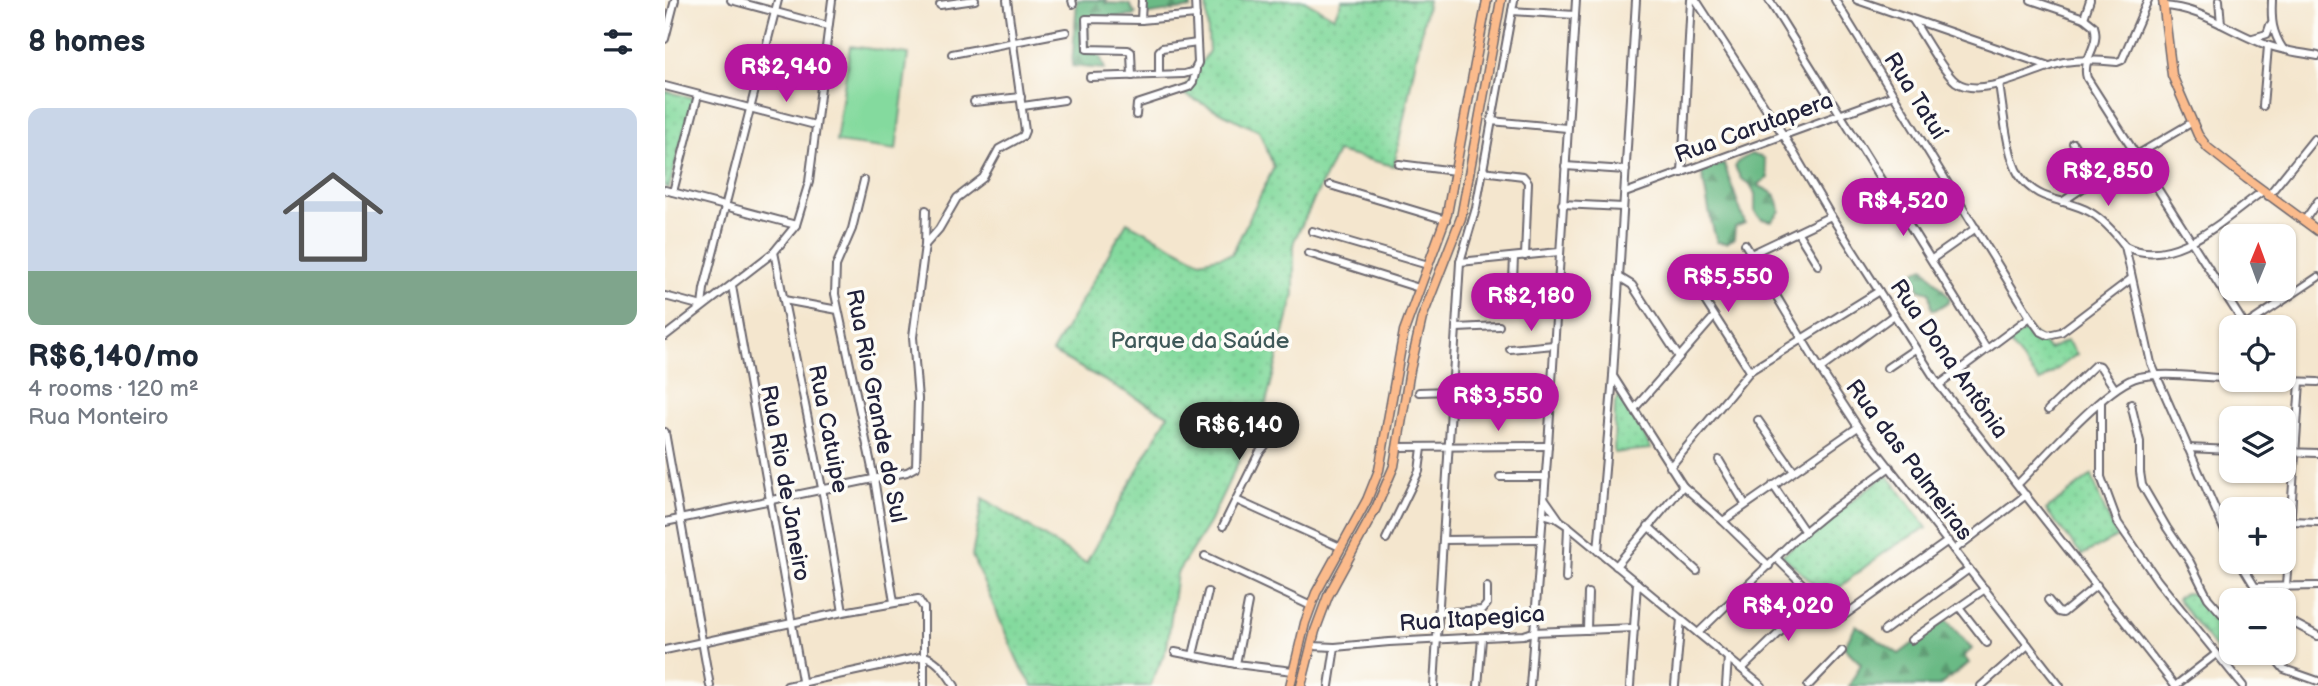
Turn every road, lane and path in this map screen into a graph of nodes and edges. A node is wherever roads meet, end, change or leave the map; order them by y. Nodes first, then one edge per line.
1 (675, 0) edge
2 (731, 0) edge
3 (779, 0) edge
4 (832, 0) edge
5 (975, 0) edge
6 (1007, 0) edge
7 (1142, 0) edge
8 (1195, 0) edge
9 (1487, 0) edge
10 (1501, 0) edge
11 (1514, 0) edge
12 (1576, 0) edge
13 (1636, 0) edge
14 (1691, 0) edge
15 (1696, 0) edge
16 (1835, 0) edge
17 (1857, 0) edge
18 (2031, 0) edge
19 (2090, 0) edge
20 (2148, 0) edge
21 (2219, 0) edge
22 (2272, 0) edge
23 (1773, 1) edge
24 (2043, 2) edge
25 (2163, 3) edge
26 (940, 5) dead end
27 (1512, 11) junction
28 (775, 12) junction
29 (1196, 15) junction
30 (1575, 15) junction
31 (2084, 18) junction
32 (1141, 20) junction
33 (1913, 20) junction
34 (2271, 23) junction
35 (2221, 24) junction
36 (828, 26) junction
37 (1066, 32) dead end
38 (2253, 38) junction
39 (665, 39) edge
40 (1013, 43) junction
41 (1197, 43) junction
42 (2268, 46) junction
43 (2283, 50) junction
44 (952, 54) dead end
45 (2318, 56) edge
46 (2088, 59) junction
47 (2049, 66) junction
48 (1197, 69) junction
49 (1159, 74) junction
50 (1132, 75) junction
51 (1090, 77) dead end
52 (1999, 84) junction
53 (665, 86) edge
54 (698, 95) junction
55 (1894, 95) junction
56 (1021, 97) junction
57 (1063, 100) dead end
58 (974, 102) dead end
59 (1023, 106) junction
60 (2263, 106) dead end
61 (751, 109) junction
62 (1465, 114) junction
63 (1136, 115) dead end
64 (1842, 115) junction
65 (1480, 117) junction
66 (1491, 121) junction
67 (2191, 123) junction
68 (815, 125) junction
69 (1567, 128) junction
70 (1784, 136) junction
71 (2314, 139) dead end
72 (2073, 143) dead end
73 (2138, 154) junction
74 (1399, 164) dead end
75 (1565, 166) junction
76 (1626, 170) junction
77 (1455, 171) junction
78 (1482, 171) junction
79 (1682, 173) junction
80 (2096, 179) junction
81 (864, 180) dead end
82 (1330, 185) dead end
83 (669, 191) edge
84 (1625, 193) junction
85 (2266, 193) junction
86 (2318, 201) edge
87 (2062, 202) junction
88 (1562, 204) junction
89 (726, 206) junction
90 (1623, 207) junction
91 (926, 210) dead end
92 (1831, 216) junction
93 (1445, 220) junction
94 (2304, 221) junction
95 (796, 225) junction
96 (1976, 228) junction
97 (2318, 231) edge
98 (1312, 232) dead end
99 (1798, 233) junction
100 (2191, 242) junction
101 (1745, 244) dead end
102 (925, 245) junction
103 (2125, 246) junction
104 (774, 252) junction
105 (1559, 252) junction
106 (1308, 253) dead end
107 (1751, 254) junction
108 (1525, 256) junction
109 (1514, 257) junction
110 (1932, 259) junction
111 (1461, 262) junction
112 (1428, 265) junction
113 (1818, 265) dead end
114 (1685, 270) dead end
115 (1619, 277) junction
116 (2318, 277) edge
117 (2131, 279) junction
118 (732, 285) junction
119 (1419, 288) junction
120 (1879, 291) junction
121 (665, 296) edge
122 (784, 300) junction
123 (1512, 303) dead end
124 (702, 306) junction
125 (838, 310) junction
126 (2238, 315) edge
127 (2263, 315) edge
128 (1894, 316) junction
129 (1714, 317) junction
130 (2030, 317) junction
131 (1499, 326) dead end
132 (1457, 328) junction
133 (665, 336) edge
134 (1801, 338) junction
135 (1554, 345) junction
136 (1986, 348) junction
137 (1510, 349) dead end
138 (1916, 349) junction
139 (1679, 356) junction
140 (1887, 368) dead end
141 (1820, 369) junction
142 (1750, 371) junction
143 (2156, 375) junction
144 (1613, 376) junction
145 (2219, 378) edge
146 (2296, 382) edge
147 (2300, 382) junction
148 (2318, 382) edge
149 (1939, 384) junction
150 (2115, 389) junction
151 (1451, 391) junction
152 (1419, 392) dead end
153 (1551, 396) junction
154 (1506, 398) dead end
155 (2101, 401) junction
156 (2131, 404) dead end
157 (1635, 408) junction
158 (1281, 410) dead end
159 (2048, 410) dead end
160 (1758, 420) dead end
161 (1858, 427) junction
162 (2296, 429) edge
163 (665, 432) edge
164 (1548, 446) junction
165 (1398, 447) junction
166 (1449, 447) junction
167 (1422, 448) junction
168 (2188, 448) junction
169 (2219, 449) edge
170 (2296, 452) edge
171 (2318, 453) edge
172 (1720, 460) dead end
173 (1670, 467) junction
174 (1890, 467) junction
175 (1793, 470) junction
176 (1500, 477) dead end
177 (1546, 477) junction
178 (874, 478) junction
179 (2018, 484) junction
180 (1773, 485) junction
181 (1683, 486) junction
182 (822, 488) junction
183 (2026, 495) junction
184 (770, 499) junction
185 (1544, 499) junction
186 (1236, 500) junction
187 (1745, 504) junction
188 (1543, 514) junction
189 (680, 518) junction
190 (2219, 518) edge
191 (1560, 520) junction
192 (1723, 520) junction
193 (2296, 521) edge
194 (665, 522) edge
195 (2318, 523) edge
196 (1223, 526) dead end
197 (1568, 526) junction
198 (1648, 526) junction
199 (1805, 532) junction
200 (1385, 539) dead end
201 (1541, 539) junction
202 (1443, 540) junction
203 (1948, 541) junction
204 (1340, 547) junction
205 (1954, 550) junction
206 (1598, 551) junction
207 (1205, 556) dead end
208 (1776, 558) junction
209 (1616, 565) junction
210 (1769, 565) junction
211 (1969, 569) junction
212 (1697, 571) dead end
213 (2247, 574) edge
214 (2287, 574) edge
215 (1566, 579) dead end
216 (1637, 583) junction
217 (2097, 586) junction
218 (2286, 586) junction
219 (2318, 586) edge
220 (1487, 587) dead end
221 (2254, 587) joint
222 (1985, 589) junction
223 (1208, 592) dead end
224 (1588, 593) dead end
225 (1816, 597) junction
226 (2048, 600) dead end
227 (894, 602) junction
228 (1248, 603) dead end
229 (1311, 606) junction
230 (1959, 607) junction
231 (2219, 610) edge
232 (843, 612) junction
233 (1438, 613) junction
234 (1681, 619) junction
235 (792, 622) junction
236 (2296, 624) edge
237 (1635, 628) junction
238 (1587, 630) junction
239 (1884, 631) dead end
240 (1533, 632) junction
241 (1698, 633) junction
242 (2318, 636) edge
243 (1482, 638) junction
244 (1437, 640) junction
245 (1911, 640) dead end
246 (703, 642) junction
247 (1987, 643) dead end
248 (2028, 645) junction
249 (1312, 646) junction
250 (1335, 647) junction
251 (665, 650) edge
252 (1842, 651) dead end
253 (1175, 652) dead end
254 (2216, 654) junction
255 (925, 656) junction
256 (1193, 656) junction
257 (1728, 657) junction
258 (1236, 664) junction
259 (2281, 665) edge
260 (1742, 669) junction
261 (1293, 671) junction
262 (2318, 681) edge
263 (803, 684) edge
264 (1675, 685) edge
265 (2059, 685) edge
266 (710, 686) edge
267 (787, 686) edge
268 (924, 686) edge
269 (955, 686) edge
270 (1290, 686) edge
271 (1301, 686) edge
272 (1329, 686) edge
273 (1434, 686) edge
274 (1478, 686) edge
275 (1530, 686) edge
276 (1630, 686) edge
277 (1726, 686) edge
278 (1762, 686) edge
279 (1808, 686) edge
280 (1981, 686) edge
281 (2175, 686) edge
282 (2243, 686) edge

1 - 39 street
2 - 28 street
3 - 28 street
4 - 36 street
5 - 26 street
6 - 40 street
7 - 32 street
8 - 29 street
9 - 62 main road
10 - 65 main road
11 - 27 street
12 - 30 street
13 - 76 street
14 - 79 street
15 - 70 street, Rua Dona Antônia
16 - 55 street, Rua Tatuí
17 - 33 street
18 - 24 street
19 - 31 street
20 - 46 street
21 - 35 street
22 - 34 street
23 - 64 street
24 - 31 street
25 - 35 street
25 - 67 main road
27 - 30 street
27 - 66 street
28 - 36 street
28 - 61 street
29 - 32 street
29 - 41 street
30 - 69 street
31 - 46 street
32 - 50 street
33 - 47 street
33 - 52 street
34 - 38 street
34 - 43 street
35 - 38 street
36 - 68 street
37 - 40 street
38 - 42 street
40 - 44 street
40 - 56 street
41 - 48 street
41 - 49 street
42 - 43 street
42 - 60 street
43 - 45 street
46 - 47 street
46 - 73 street
47 - 52 street
48 - 49 street
48 - 63 street
49 - 50 street
50 - 51 street
52 - 87 street
53 - 54 street
54 - 61 street
54 - 83 street
55 - 64 street, Rua Carutapera
55 - 96 street, Rua Tatuí
56 - 58 street
56 - 59 street
57 - 59 street
59 - 102 street
61 - 68 street
61 - 89 street
62 - 65 main road
62 - 77 main road
64 - 70 street, Rua Carutapera
64 - 110 street
65 - 165 main road
66 - 69 street
66 - 78 street
67 - 73 street
67 - 85 main road
68 - 95 street
69 - 75 street
70 - 79 street, Rua Carutapera
70 - 92 street, Rua Dona Antônia
71 - 85 street
72 - 80 street
73 - 80 street
73 - 100 street
74 - 77 street
75 - 76 street
75 - 88 street
76 - 84 street
77 - 93 main road
78 - 108 street
78 - 111 street
79 - 84 street, Rua Carutapera
80 - 87 street
81 - 125 street, Rua Rio Grande do Sul
82 - 93 street
83 - 89 street
84 - 90 street
85 - 94 main road
85 - 100 street
86 - 94 street
87 - 103 street
88 - 90 street
88 - 105 street
89 - 95 street
89 - 124 street
90 - 115 street
91 - 102 street
92 - 99 street
92 - 120 street, Rua Dona Antônia
93 - 112 main road
94 - 97 main road
95 - 104 street
96 - 110 street
96 - 130 street, Rua Tatuí
98 - 112 street
99 - 107 street
99 - 113 street
100 - 103 street
100 - 126 street
101 - 107 street, Rua das Palmeiras
102 - 178 street
103 - 117 street
104 - 118 street
104 - 122 street, Rua Catuipe
105 - 108 street
105 - 135 street
106 - 119 street
107 - 134 street, Rua das Palmeiras
108 - 109 street
109 - 111 street
109 - 123 street
110 - 136 street
111 - 132 street
112 - 119 main road
114 - 129 street
115 - 139 street
115 - 144 street
116 - 127 street
117 - 130 street, Rua Tatuí
117 - 143 street
118 - 124 street
118 - 184 street, Rua Rio de Janeiro
119 - 204 main road
120 - 128 street, Rua Dona Antônia
120 - 134 street
121 - 124 street
122 - 125 street
122 - 182 street, Rua Catuipe
124 - 133 street
125 - 178 street, Rua Rio Grande do Sul
128 - 138 street, Rua Dona Antônia
128 - 141 street
129 - 139 street
129 - 142 street
130 - 136 street
131 - 132 street
132 - 151 street
134 - 141 street, Rua das Palmeiras
134 - 142 street
135 - 137 street
135 - 153 street
136 - 149 street
138 - 140 street
138 - 149 street, Rua Dona Antônia
139 - 157 street
141 - 161 street, Rua das Palmeiras
142 - 173 street
143 - 145 street
143 - 150 street
143 - 168 street
144 - 157 street
144 - 206 street
146 - 147 street
147 - 148 street
147 - 162 street
149 - 179 street, Rua Dona Antônia
150 - 155 street
150 - 159 street
151 - 152 street
151 - 166 street
153 - 154 street
153 - 164 street
155 - 179 street
155 - 254 street
156 - 231 street
157 - 173 street
158 - 186 street
160 - 175 street
161 - 174 street, Rua das Palmeiras
161 - 175 street
163 - 189 street
164 - 166 street
164 - 177 street
165 - 167 street
165 - 249 main road
166 - 167 street
166 - 202 street
167 - 200 street
168 - 169 street
168 - 190 street
170 - 171 street
172 - 187 street
173 - 181 street
174 - 199 street
174 - 203 street, Rua das Palmeiras
175 - 180 street
176 - 177 street
177 - 185 street
178 - 182 street
178 - 227 street, Rua Rio Grande do Sul
179 - 183 street, Rua Dona Antônia
180 - 187 street
180 - 199 street
181 - 192 street
181 - 198 street
182 - 184 street
182 - 232 street, Rua Catuipe
183 - 205 street
183 - 217 street, Rua Dona Antônia
184 - 189 street
184 - 235 street, Rua Rio de Janeiro
185 - 188 street
185 - 191 street
186 - 196 street
186 - 204 street
187 - 192 street
188 - 191 street
188 - 201 street
189 - 194 street
189 - 246 street
191 - 197 street
192 - 210 street
193 - 195 street
197 - 206 street
197 - 215 street
198 - 209 street
198 - 212 street
199 - 208 street
201 - 202 street
201 - 240 street
202 - 233 street
203 - 205 street, Rua das Palmeiras
203 - 225 street
204 - 229 main road
205 - 211 street, Rua das Palmeiras
206 - 209 street
207 - 229 street
208 - 210 street
208 - 225 street
209 - 216 street
210 - 241 street
211 - 222 street, Rua das Palmeiras
211 - 239 street
213 - 221 street
214 - 218 street
216 - 234 street
216 - 237 street
217 - 226 street
217 - 281 street, Rua Dona Antônia
218 - 219 street
218 - 221 street
220 - 233 street
222 - 230 street
222 - 248 street, Rua das Palmeiras
223 - 256 street
224 - 238 street
225 - 260 street
227 - 232 street
227 - 255 street
228 - 258 street
229 - 261 main road
230 - 245 street
230 - 247 street
232 - 235 street
233 - 244 street
234 - 241 street
234 - 264 street
235 - 246 street
235 - 263 street, Rua Rio de Janeiro
236 - 242 street
237 - 238 street, Rua Itapegica
237 - 276 street
238 - 240 street, Rua Itapegica
240 - 243 street, Rua Itapegica
240 - 275 street
241 - 257 street
243 - 244 street, Rua Itapegica
243 - 274 street
244 - 250 street, Rua Itapegica
244 - 273 street
246 - 251 street
246 - 266 street
248 - 265 street, Rua das Palmeiras
248 - 280 street
249 - 250 street, Rua Itapegica
249 - 271 main road
250 - 272 street
252 - 279 street
253 - 256 street
254 - 281 street
254 - 282 street
255 - 263 street
255 - 268 street
255 - 269 street
256 - 258 street
257 - 260 street
257 - 277 street
258 - 261 street
259 - 262 street
260 - 278 street
261 - 270 main road
263 - 267 street

